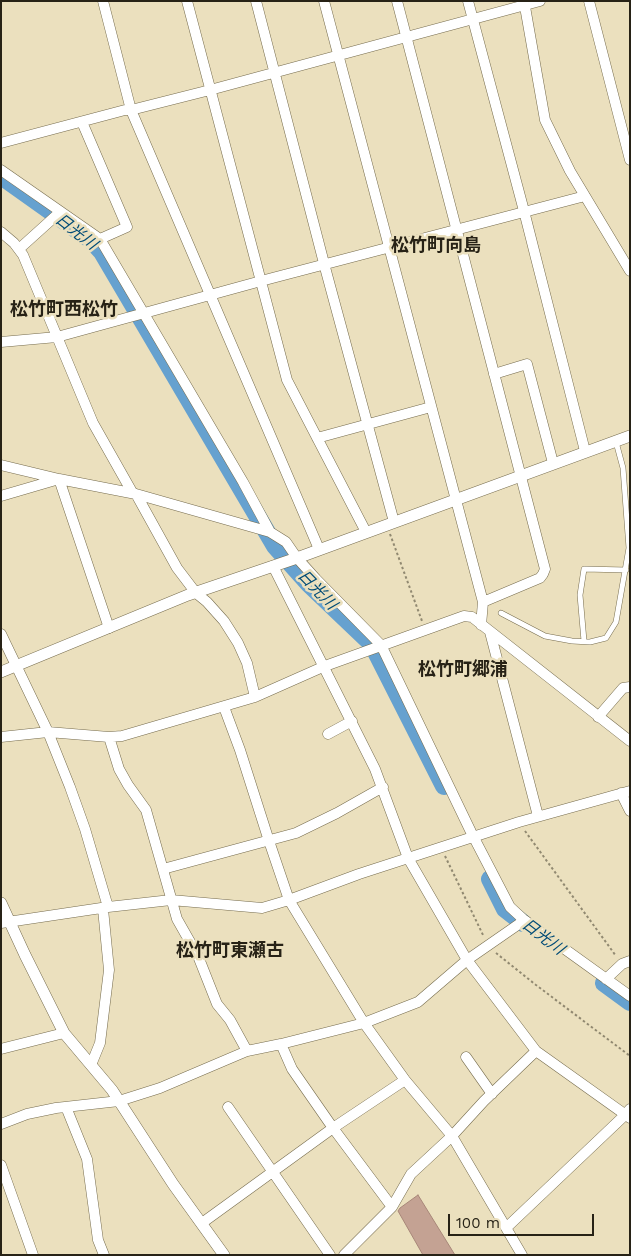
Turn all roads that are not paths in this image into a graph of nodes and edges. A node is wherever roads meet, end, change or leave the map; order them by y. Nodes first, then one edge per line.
1 (103, 1) edge
2 (187, 1) edge
3 (256, 1) edge
4 (324, 1) edge
5 (397, 1) edge
6 (468, 1) edge
7 (540, 1) edge
8 (589, 1) edge
9 (524, 3) edge
10 (473, 19) junction
11 (405, 37) junction
12 (338, 56) junction
13 (274, 73) junction
14 (210, 90) junction
15 (131, 110) junction
16 (82, 122) junction
17 (1, 143) edge
18 (630, 160) edge
19 (1, 170) edge
20 (585, 196) junction
21 (524, 211) junction
22 (58, 214) junction
23 (456, 231) junction
24 (1, 232) edge
25 (100, 239) junction
26 (389, 248) junction
27 (19, 249) junction
28 (626, 260) edge
29 (324, 265) junction
30 (630, 271) edge
31 (261, 281) junction
32 (210, 295) junction
33 (140, 314) junction
34 (57, 337) junction
35 (1, 342) edge
36 (494, 374) junction
37 (431, 407) junction
38 (368, 424) junction
39 (630, 436) edge
40 (316, 438) junction
41 (616, 441) junction
42 (585, 451) junction
43 (553, 463) junction
44 (1, 465) edge
45 (520, 475) junction
46 (59, 479) junction
47 (134, 493) junction
48 (1, 496) edge
49 (455, 499) junction
50 (390, 523) junction
51 (267, 532) junction
52 (366, 532) junction
53 (319, 549) junction
54 (292, 560) junction
55 (273, 566) junction
56 (626, 570) junction
57 (196, 593) junction
58 (483, 602) junction
59 (501, 613) dead end
60 (481, 625) junction
61 (109, 628) junction
62 (490, 632) junction
63 (1, 634) edge
64 (584, 641) junction
65 (377, 647) junction
66 (16, 666) junction
67 (324, 666) junction
68 (1, 672) edge
69 (630, 687) edge
70 (255, 697) junction
71 (224, 707) junction
72 (598, 717) junction
73 (352, 721) junction
74 (48, 732) junction
75 (328, 734) dead end
76 (1, 737) edge
77 (109, 737) junction
78 (630, 741) edge
79 (383, 787) junction
80 (626, 792) edge
81 (630, 811) edge
82 (538, 816) junction
83 (471, 837) junction
84 (269, 842) junction
85 (408, 858) junction
86 (163, 869) junction
87 (171, 900) junction
88 (289, 900) junction
89 (1, 903) edge
90 (106, 908) junction
91 (522, 921) junction
92 (5, 923) edge
93 (468, 960) junction
94 (626, 962) edge
95 (606, 979) junction
96 (630, 996) edge
97 (364, 1023) junction
98 (64, 1033) junction
99 (281, 1044) junction
100 (1, 1049) edge
101 (536, 1050) junction
102 (247, 1051) junction
103 (466, 1057) dead end
104 (91, 1065) junction
105 (404, 1080) junction
106 (492, 1094) junction
107 (119, 1101) junction
108 (66, 1106) junction
109 (228, 1107) dead end
110 (628, 1114) edge
111 (1, 1124) edge
112 (333, 1128) junction
113 (452, 1136) junction
114 (1, 1165) edge
115 (272, 1172) junction
116 (392, 1207) junction
117 (202, 1223) junction
118 (506, 1228) junction
119 (33, 1255) edge
120 (104, 1255) edge
121 (224, 1255) edge
122 (330, 1255) edge
123 (344, 1255) edge
124 (522, 1255) edge

1 - 15 street
2 - 14 street
3 - 13 street
4 - 12 street
5 - 11 street
6 - 10 street
7 - 9 street
8 - 18 street
9 - 10 street
9 - 20 street
10 - 11 street
10 - 21 street
11 - 12 street
11 - 23 street
12 - 13 street
12 - 26 street
13 - 14 street
13 - 29 street
14 - 15 street
14 - 31 street
15 - 16 street
15 - 32 street
16 - 17 street
16 - 25 street
19 - 22 street
20 - 21 street
20 - 28 street
21 - 23 street
21 - 42 street
22 - 25 street
22 - 27 street
23 - 26 street
23 - 36 street
24 - 27 street
25 - 33 street
26 - 29 street
26 - 37 street
27 - 34 street
28 - 30 street
29 - 31 street
29 - 38 street
31 - 32 street
31 - 40 street
32 - 33 street
32 - 53 street
33 - 34 street
33 - 51 street
34 - 35 street
34 - 47 street
36 - 43 street
36 - 45 street
37 - 38 street
37 - 49 street
38 - 40 street
38 - 50 street
39 - 41 street
40 - 52 street
41 - 42 street
41 - 56 lane
42 - 43 street
43 - 45 street
44 - 46 street
45 - 49 street
45 - 58 street
46 - 47 street
46 - 48 street
46 - 61 street
47 - 51 street
47 - 57 street
49 - 50 street
49 - 58 street
50 - 52 street
51 - 54 street
52 - 53 street
53 - 54 street
54 - 55 street
54 - 65 street
55 - 57 street
55 - 67 street
56 - 64 lane
56 - 64 lane
57 - 61 street
57 - 70 street
58 - 60 street
59 - 64 lane
60 - 62 street
60 - 65 street
61 - 66 street
62 - 72 street
62 - 82 street
63 - 66 street
65 - 67 street
65 - 83 street
66 - 68 street
66 - 74 street
67 - 70 street
67 - 73 street
69 - 72 street
70 - 71 street
71 - 77 street
71 - 84 street
72 - 78 street
73 - 75 street
73 - 79 street
74 - 76 street
74 - 77 street
74 - 90 street
77 - 86 street
79 - 84 street
79 - 85 street
80 - 81 street
80 - 82 street
82 - 83 street
83 - 85 street
83 - 91 street
84 - 86 street
84 - 88 street
85 - 88 street
85 - 93 street
86 - 87 street
87 - 88 street
87 - 90 street
87 - 102 street
88 - 97 street
89 - 92 street
90 - 92 street
90 - 104 street
91 - 93 street
91 - 95 street
92 - 98 street
93 - 97 street
93 - 101 street
94 - 95 street
95 - 96 street
97 - 99 street
97 - 105 street
98 - 100 street
98 - 104 street
99 - 102 street
99 - 112 street
101 - 106 street
101 - 110 street
102 - 107 street
103 - 106 street
104 - 107 street
105 - 112 street
105 - 113 street
106 - 113 street
107 - 108 street
107 - 117 street
108 - 111 street
108 - 120 street
109 - 115 street
110 - 118 street
112 - 115 street
112 - 116 street
113 - 116 street
113 - 118 street
114 - 119 street
115 - 117 street
115 - 122 street
116 - 123 street
117 - 121 street
118 - 124 street

